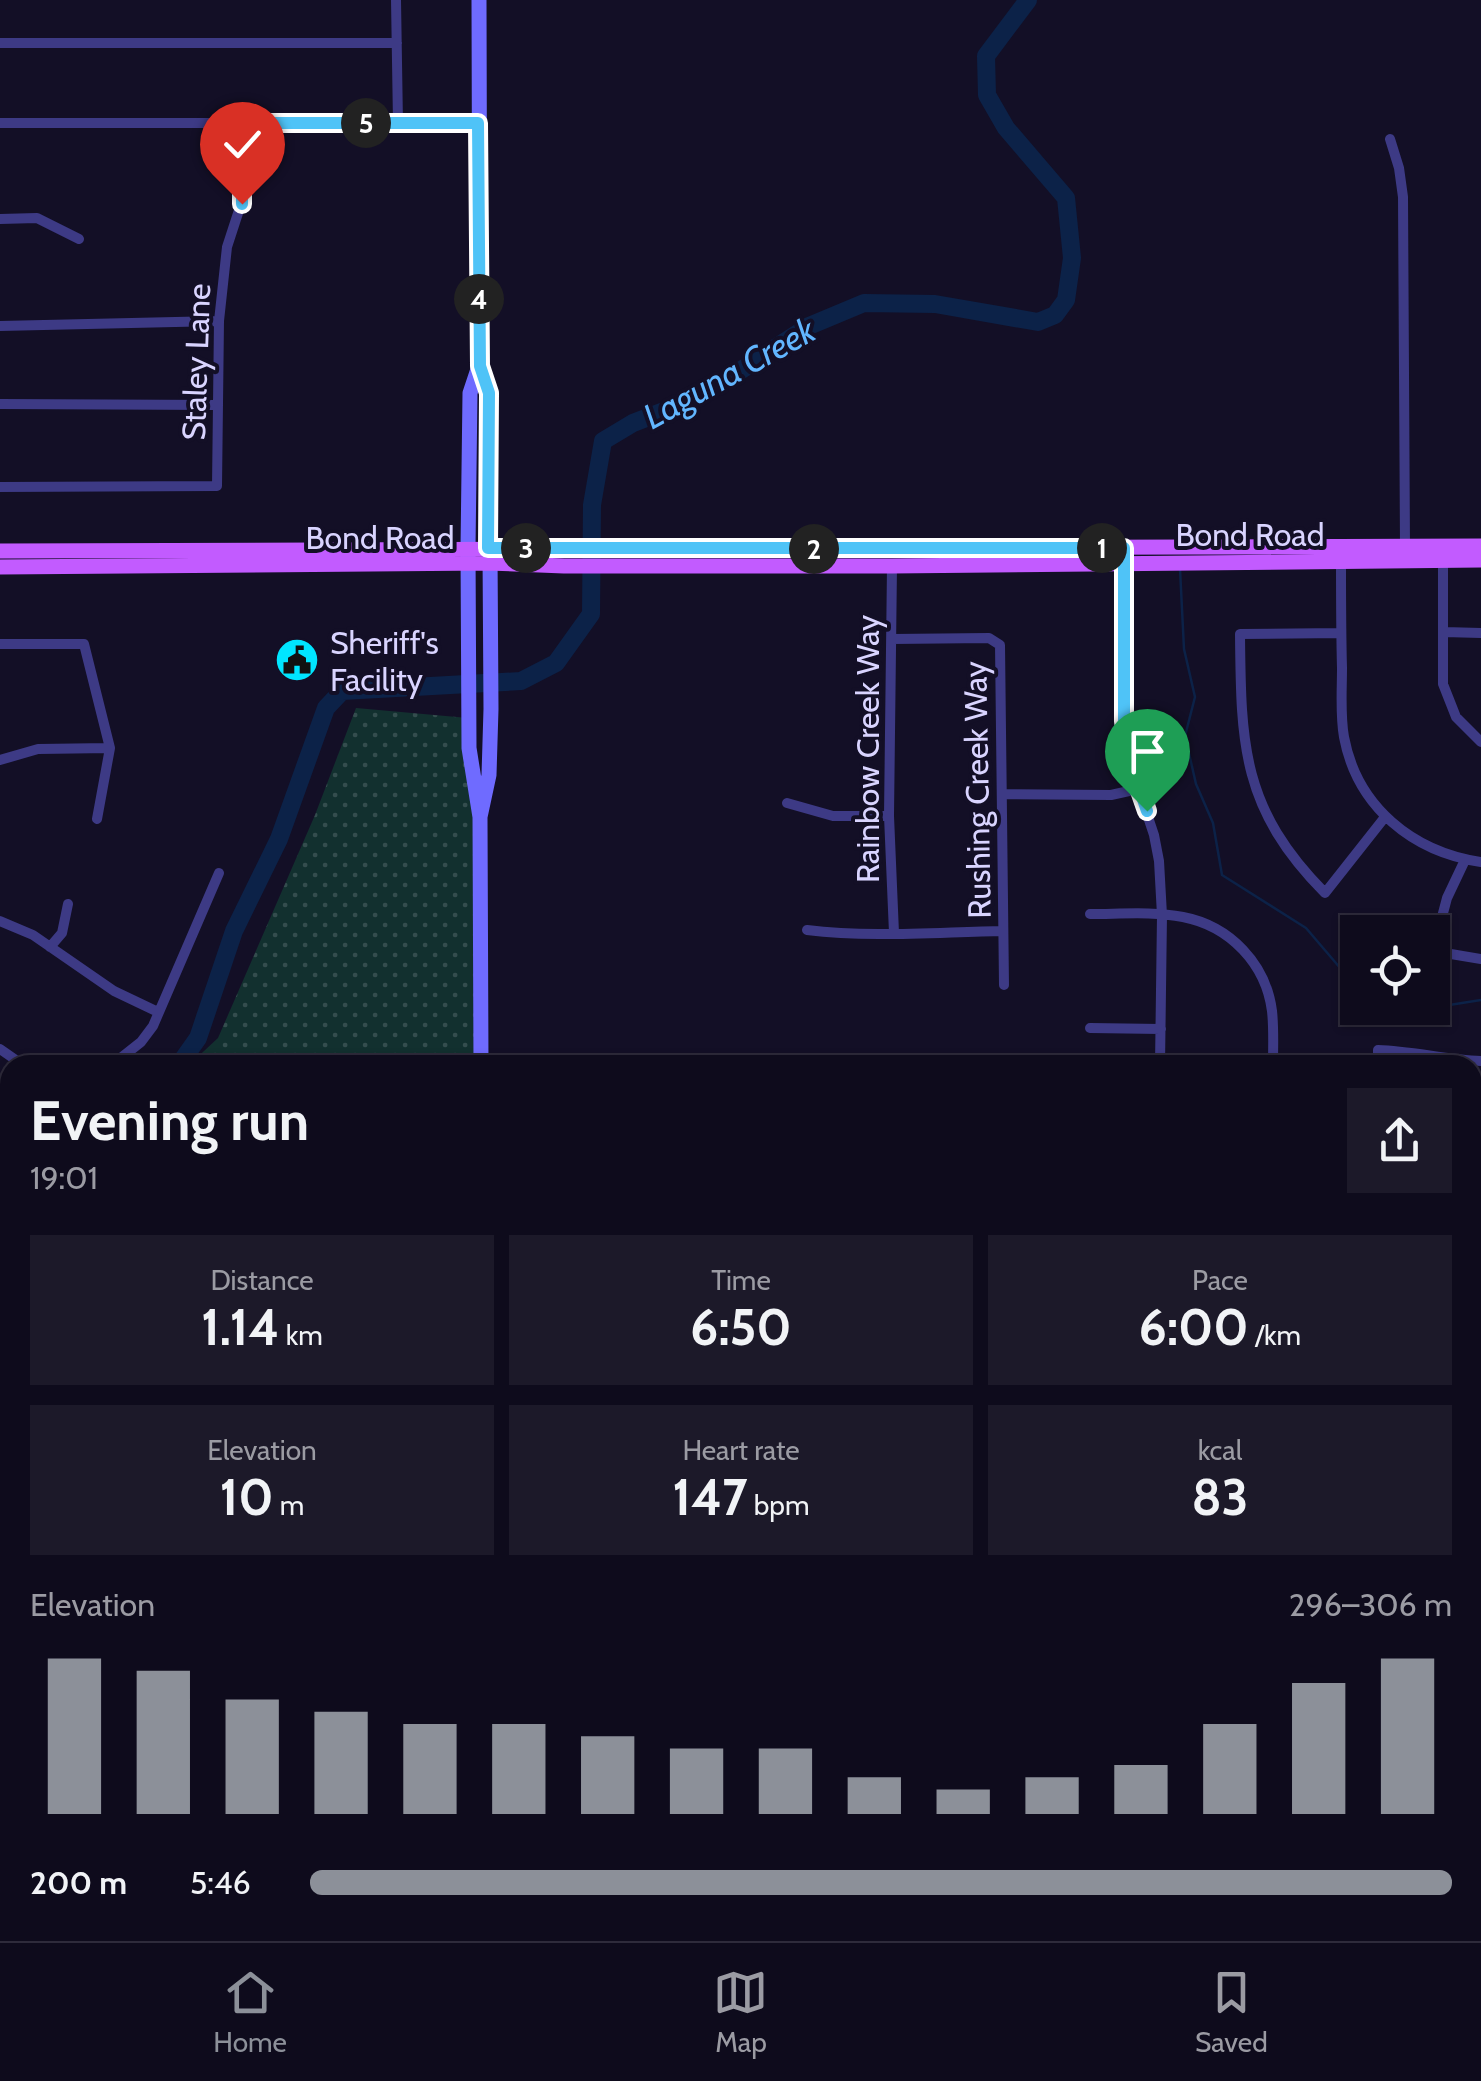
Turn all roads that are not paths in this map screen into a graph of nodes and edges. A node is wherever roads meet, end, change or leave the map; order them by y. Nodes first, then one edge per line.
1 (396, 0) edge
2 (479, 0) edge
3 (0, 43) edge
4 (396, 43) junction
5 (0, 123) edge
6 (242, 123) junction
7 (398, 123) junction
8 (478, 123) junction
9 (1390, 138) dead end
10 (0, 220) edge
11 (79, 238) dead end
12 (218, 321) junction
13 (0, 326) edge
14 (480, 366) junction
15 (0, 404) edge
16 (218, 405) junction
17 (0, 487) edge
18 (1481, 546) edge
19 (1405, 547) junction
20 (1432, 547) junction
21 (1005, 548) junction
22 (0, 551) edge
23 (1199, 554) junction
24 (1124, 555) junction
25 (468, 556) junction
26 (488, 556) junction
27 (1443, 560) junction
28 (1481, 560) edge
29 (1341, 561) junction
30 (892, 566) junction
31 (0, 567) edge
32 (1444, 632) junction
33 (1481, 633) edge
34 (1342, 634) junction
35 (892, 639) junction
36 (0, 644) edge
37 (1481, 742) edge
38 (110, 748) junction
39 (0, 760) edge
40 (1138, 789) junction
41 (1002, 794) junction
42 (787, 803) dead end
43 (480, 816) junction
44 (889, 816) junction
45 (1385, 817) junction
46 (97, 819) dead end
47 (1465, 860) junction
48 (1481, 862) edge
49 (218, 874) dead end
50 (68, 904) dead end
51 (1090, 914) dead end
52 (1162, 915) junction
53 (0, 921) edge
54 (807, 930) dead end
55 (1003, 931) junction
56 (894, 933) junction
57 (50, 947) junction
58 (1481, 958) edge
59 (1004, 986) dead end
60 (158, 1012) junction
61 (1090, 1028) dead end
62 (1161, 1029) junction
63 (124, 1055) edge
64 (481, 1055) edge
65 (1160, 1055) edge
66 (1273, 1055) edge
67 (1378, 1055) edge
68 (1423, 1055) edge

1 - 4 street
2 - 8 main road
3 - 4 street
4 - 7 street
5 - 6 street
6 - 7 street
6 - 12 street, Staley Lane
7 - 8 street
8 - 14 main road
9 - 19 street
10 - 11 street
12 - 13 street
12 - 16 street, Staley Lane
14 - 25 main road
14 - 26 main road
15 - 16 street
16 - 17 street, Staley Lane
18 - 20 main road, Bond Road
19 - 20 main road, Bond Road
19 - 23 main road, Bond Road
20 - 29 main road
21 - 24 main road, Bond Road
21 - 26 main road, Bond Road
21 - 30 main road
22 - 25 main road, Bond Road
23 - 24 main road, Bond Road
23 - 29 main road, Bond Road
24 - 30 main road, Bond Road
24 - 40 street
25 - 26 main road, Bond Road
25 - 31 main road, Bond Road
25 - 43 main road
26 - 30 main road, Bond Road
26 - 43 main road
27 - 28 main road, Bond Road
27 - 29 main road, Bond Road
27 - 32 street
29 - 34 street
30 - 35 street, Rainbow Creek Way
32 - 33 street
32 - 37 street
34 - 45 street
34 - 45 street
35 - 41 street, Rushing Creek Way
35 - 44 street, Rainbow Creek Way
36 - 38 street
38 - 39 street
38 - 46 street
40 - 41 street
40 - 52 street
41 - 55 street, Rushing Creek Way
42 - 44 street
43 - 64 main road
44 - 56 street, Rainbow Creek Way
45 - 47 street
47 - 48 street
47 - 58 street
49 - 60 street
50 - 57 street
51 - 52 street
52 - 62 street
52 - 66 street
53 - 57 street
54 - 56 street
55 - 56 street
55 - 59 street, Rushing Creek Way
57 - 60 street
60 - 63 street
61 - 62 street
62 - 65 street
67 - 68 street

